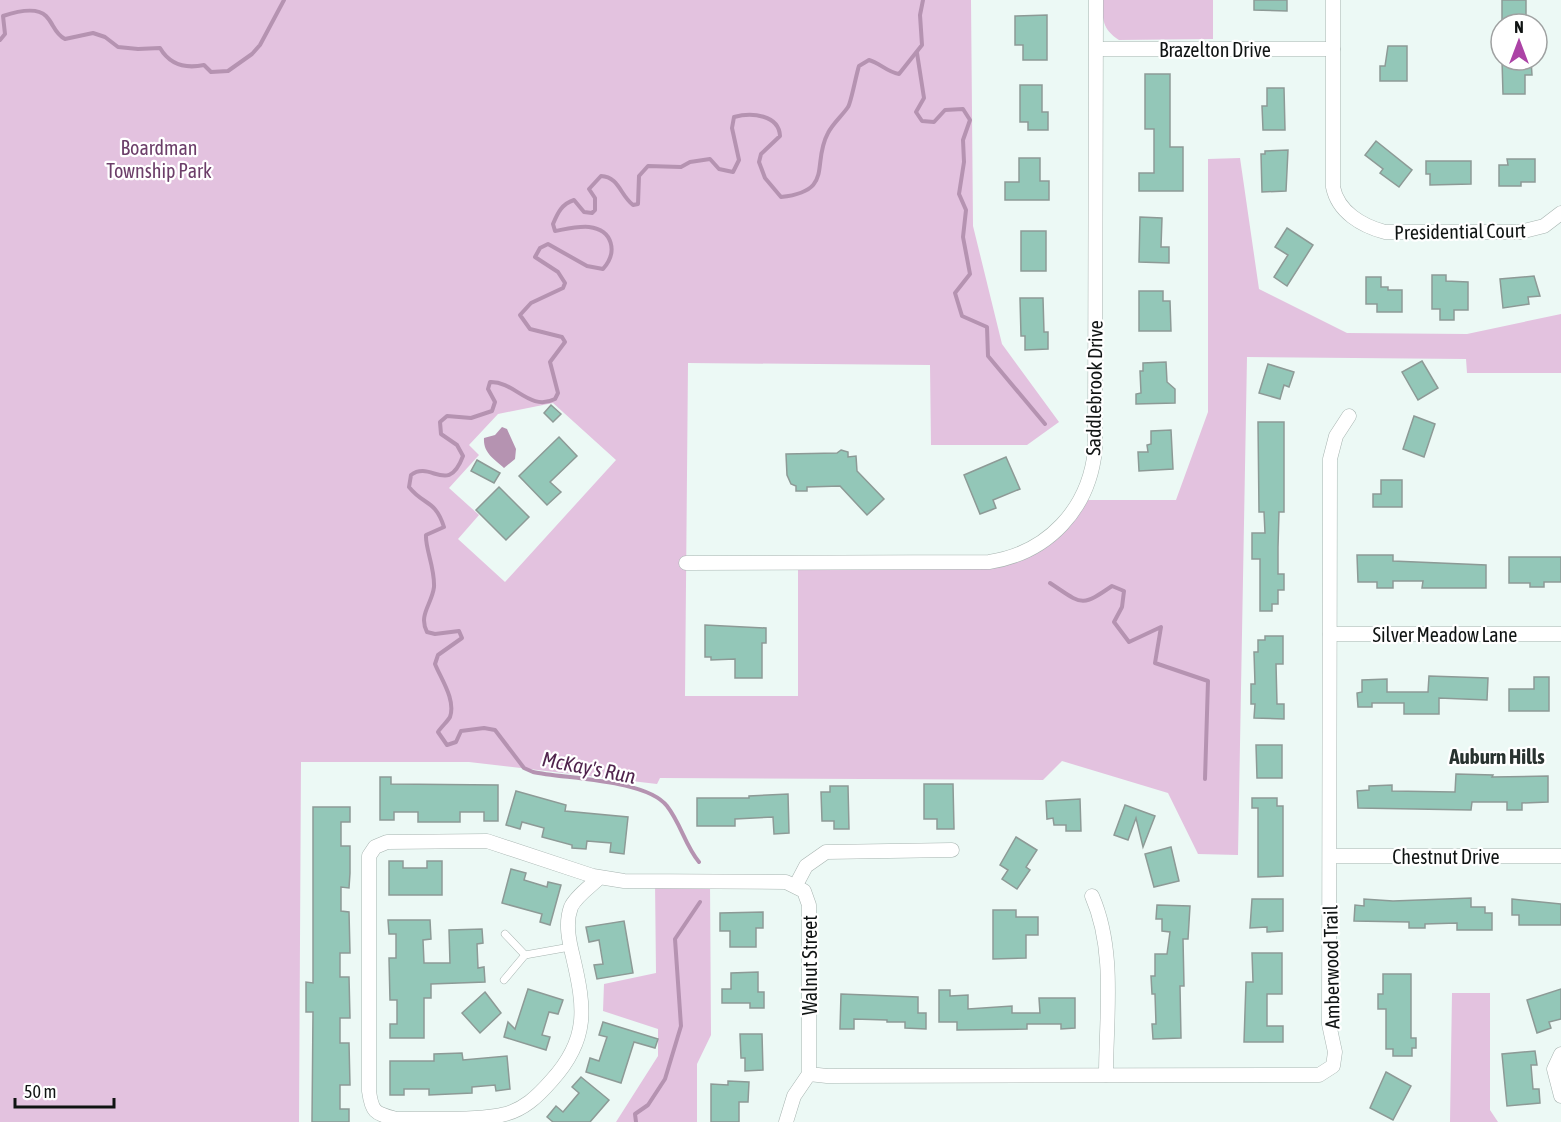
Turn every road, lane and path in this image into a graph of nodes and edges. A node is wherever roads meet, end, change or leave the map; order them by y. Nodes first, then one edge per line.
1 (1096, 0) edge
2 (1333, 0) edge
3 (1097, 49) junction
4 (1333, 49) junction
5 (1561, 213) edge
6 (1349, 416) dead end
7 (686, 563) dead end
8 (1330, 634) junction
9 (1561, 634) edge
10 (952, 850) dead end
11 (1330, 856) junction
12 (1561, 856) edge
13 (599, 878) junction
14 (796, 885) junction
15 (1092, 896) dead end
16 (506, 934) dead end
17 (570, 947) junction
18 (525, 956) junction
19 (504, 980) dead end
20 (1561, 1054) edge
21 (809, 1074) junction
22 (1106, 1076) junction
23 (1561, 1096) edge
24 (786, 1122) edge

1 - 3 street, Saddlebrook Drive
2 - 4 street, Presidential Court
3 - 4 street, Brazelton Drive
3 - 7 street, Saddlebrook Drive
4 - 5 street, Presidential Court
6 - 8 street, Amberwood Trail
8 - 9 street, Silver Meadow Lane
8 - 11 street, Amberwood Trail
10 - 14 street
11 - 12 street, Chestnut Drive
11 - 22 street, Amberwood Trail
13 - 14 street
13 - 17 street
13 - 17 street
14 - 21 street, Walnut Street
15 - 22 street
16 - 18 lane
17 - 18 lane
18 - 19 lane
20 - 23 street
21 - 22 street, Amberwood Trail
21 - 24 street

